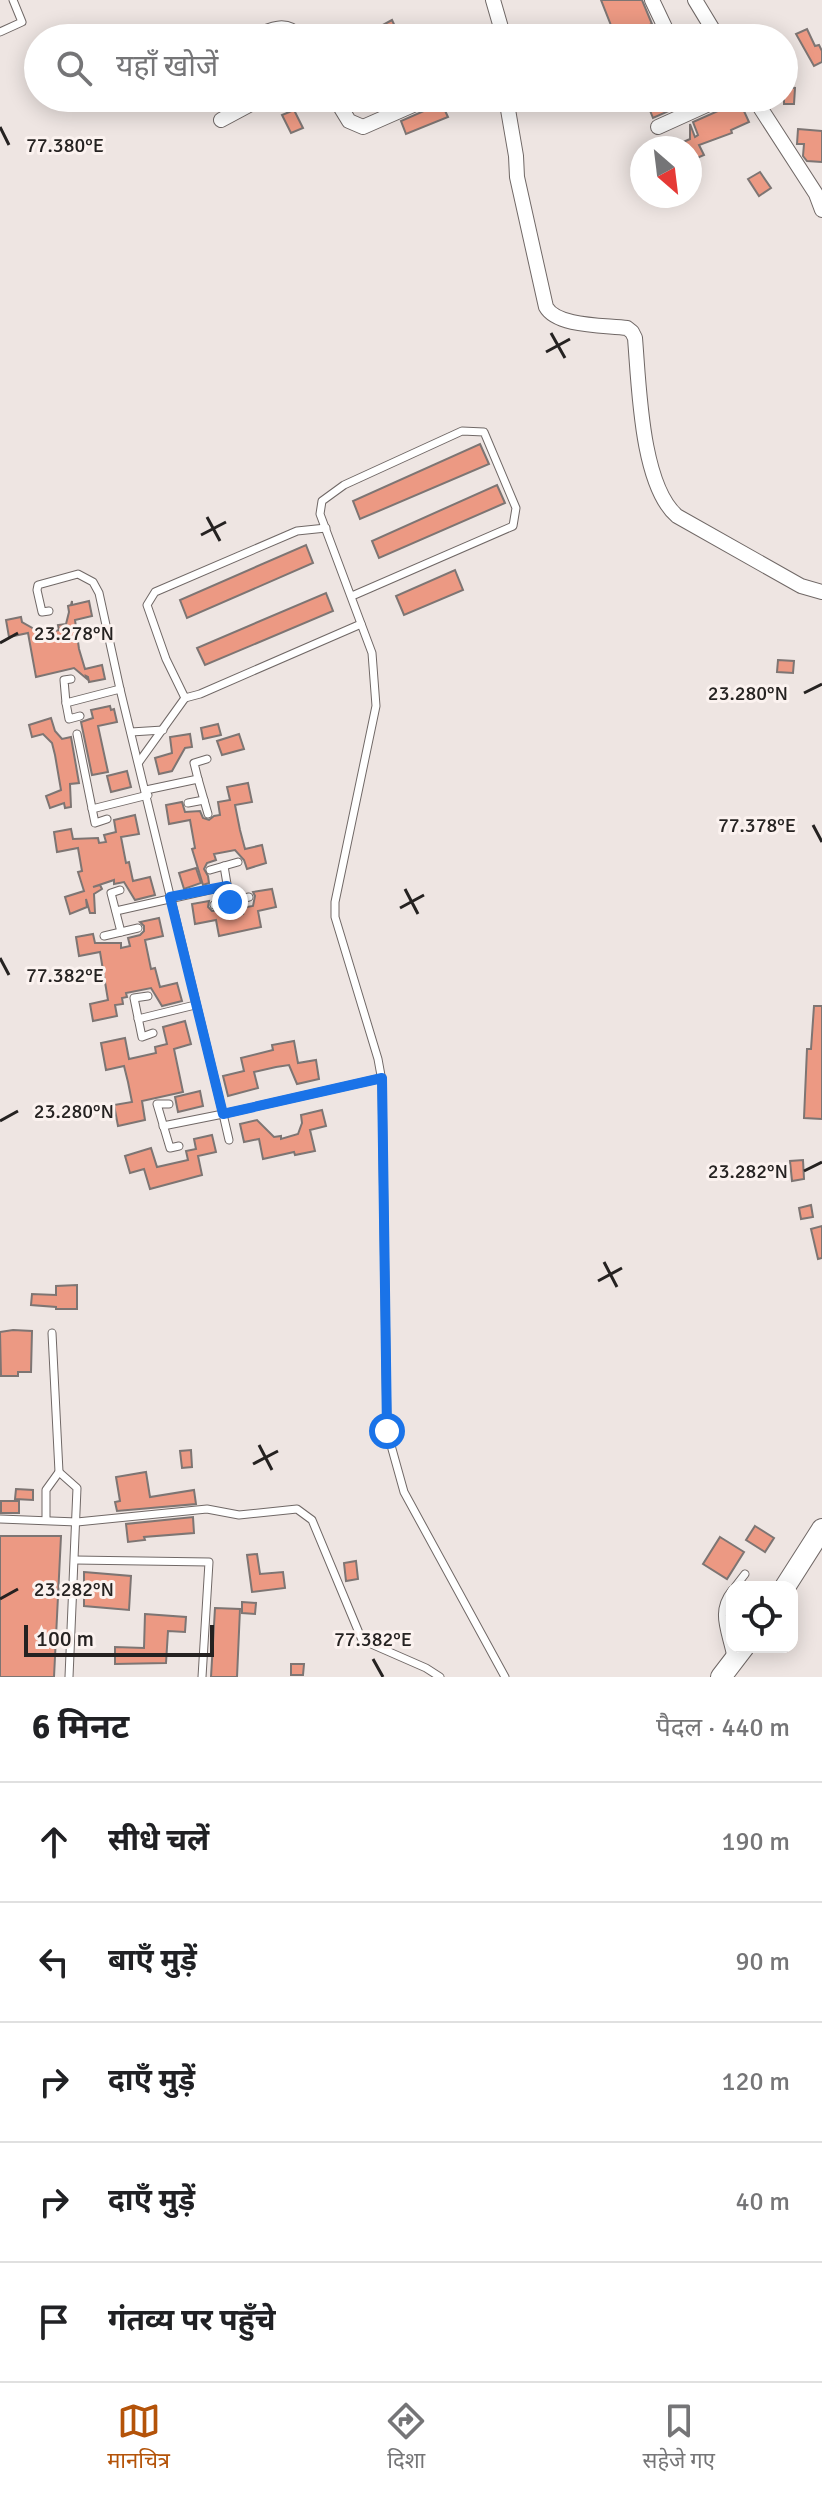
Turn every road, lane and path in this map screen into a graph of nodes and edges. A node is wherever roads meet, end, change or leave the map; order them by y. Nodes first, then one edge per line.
1 (13, 0) edge
2 (493, 0) edge
3 (652, 0) edge
4 (695, 0) edge
5 (500, 24) edge
6 (663, 24) edge
7 (710, 24) edge
8 (0, 32) edge
9 (236, 112) edge
10 (344, 112) edge
11 (397, 112) edge
12 (508, 112) edge
13 (691, 112) edge
14 (763, 112) edge
15 (221, 120) dead end
16 (658, 127) dead end
17 (822, 210) edge
18 (326, 528) junction
19 (822, 592) edge
20 (352, 596) junction
21 (49, 611) dead end
22 (361, 624) junction
23 (71, 679) dead end
24 (120, 689) junction
25 (185, 698) junction
26 (66, 703) junction
27 (80, 716) dead end
28 (163, 730) junction
29 (131, 732) junction
30 (77, 734) dead end
31 (207, 759) dead end
32 (139, 762) junction
33 (198, 779) junction
34 (147, 793) junction
35 (204, 800) junction
36 (188, 803) dead end
37 (92, 809) junction
38 (208, 814) dead end
39 (107, 819) dead end
40 (238, 862) dead end
41 (224, 866) junction
42 (210, 870) dead end
43 (227, 886) junction
44 (120, 890) dead end
45 (170, 897) junction
46 (249, 897) dead end
47 (230, 902) junction
48 (214, 905) dead end
49 (116, 911) junction
50 (138, 928) dead end
51 (121, 932) junction
52 (104, 936) dead end
53 (148, 996) dead end
54 (195, 1005) junction
55 (138, 1019) junction
56 (153, 1033) dead end
57 (382, 1078) junction
58 (169, 1104) dead end
59 (223, 1114) junction
60 (163, 1126) junction
61 (229, 1140) dead end
62 (179, 1146) dead end
63 (52, 1333) dead end
64 (59, 1472) junction
65 (0, 1519) edge
66 (46, 1519) junction
67 (77, 1522) junction
68 (822, 1529) edge
69 (75, 1560) junction
70 (745, 1574) dead end
71 (739, 1581) edge
72 (789, 1581) edge
73 (726, 1598) edge
74 (726, 1632) edge
75 (69, 1677) edge
76 (202, 1677) edge
77 (440, 1677) edge
78 (505, 1677) edge

1 - 8 lane
2 - 5 street
3 - 6 street
4 - 7 street
9 - 15 street
10 - 11 street
12 - 19 street
13 - 16 street
14 - 17 street
18 - 20 lane
18 - 20 lane
18 - 25 lane
20 - 22 lane
21 - 24 lane
22 - 25 lane
22 - 57 lane
23 - 26 lane
24 - 26 lane
24 - 29 lane
25 - 28 lane
26 - 27 lane
28 - 29 lane
28 - 32 lane
29 - 32 lane
30 - 37 lane
31 - 33 lane
32 - 34 lane
33 - 34 lane
33 - 35 lane
34 - 37 lane
34 - 45 lane
35 - 36 lane
35 - 38 lane
37 - 39 lane
40 - 41 lane
41 - 42 lane
41 - 43 lane
43 - 45 lane
43 - 47 lane
44 - 49 lane
45 - 49 lane
45 - 54 lane
46 - 47 lane
47 - 48 lane
49 - 51 lane
50 - 51 lane
51 - 52 lane
53 - 55 lane
54 - 55 lane
54 - 59 lane
55 - 56 lane
57 - 59 lane
57 - 78 lane
58 - 60 lane
59 - 60 lane
59 - 61 lane
60 - 62 lane
63 - 64 lane
64 - 66 lane
64 - 67 lane
65 - 66 lane
66 - 67 lane
67 - 69 lane
67 - 77 lane
68 - 72 street
69 - 75 lane
69 - 76 lane
70 - 71 lane
73 - 74 lane

